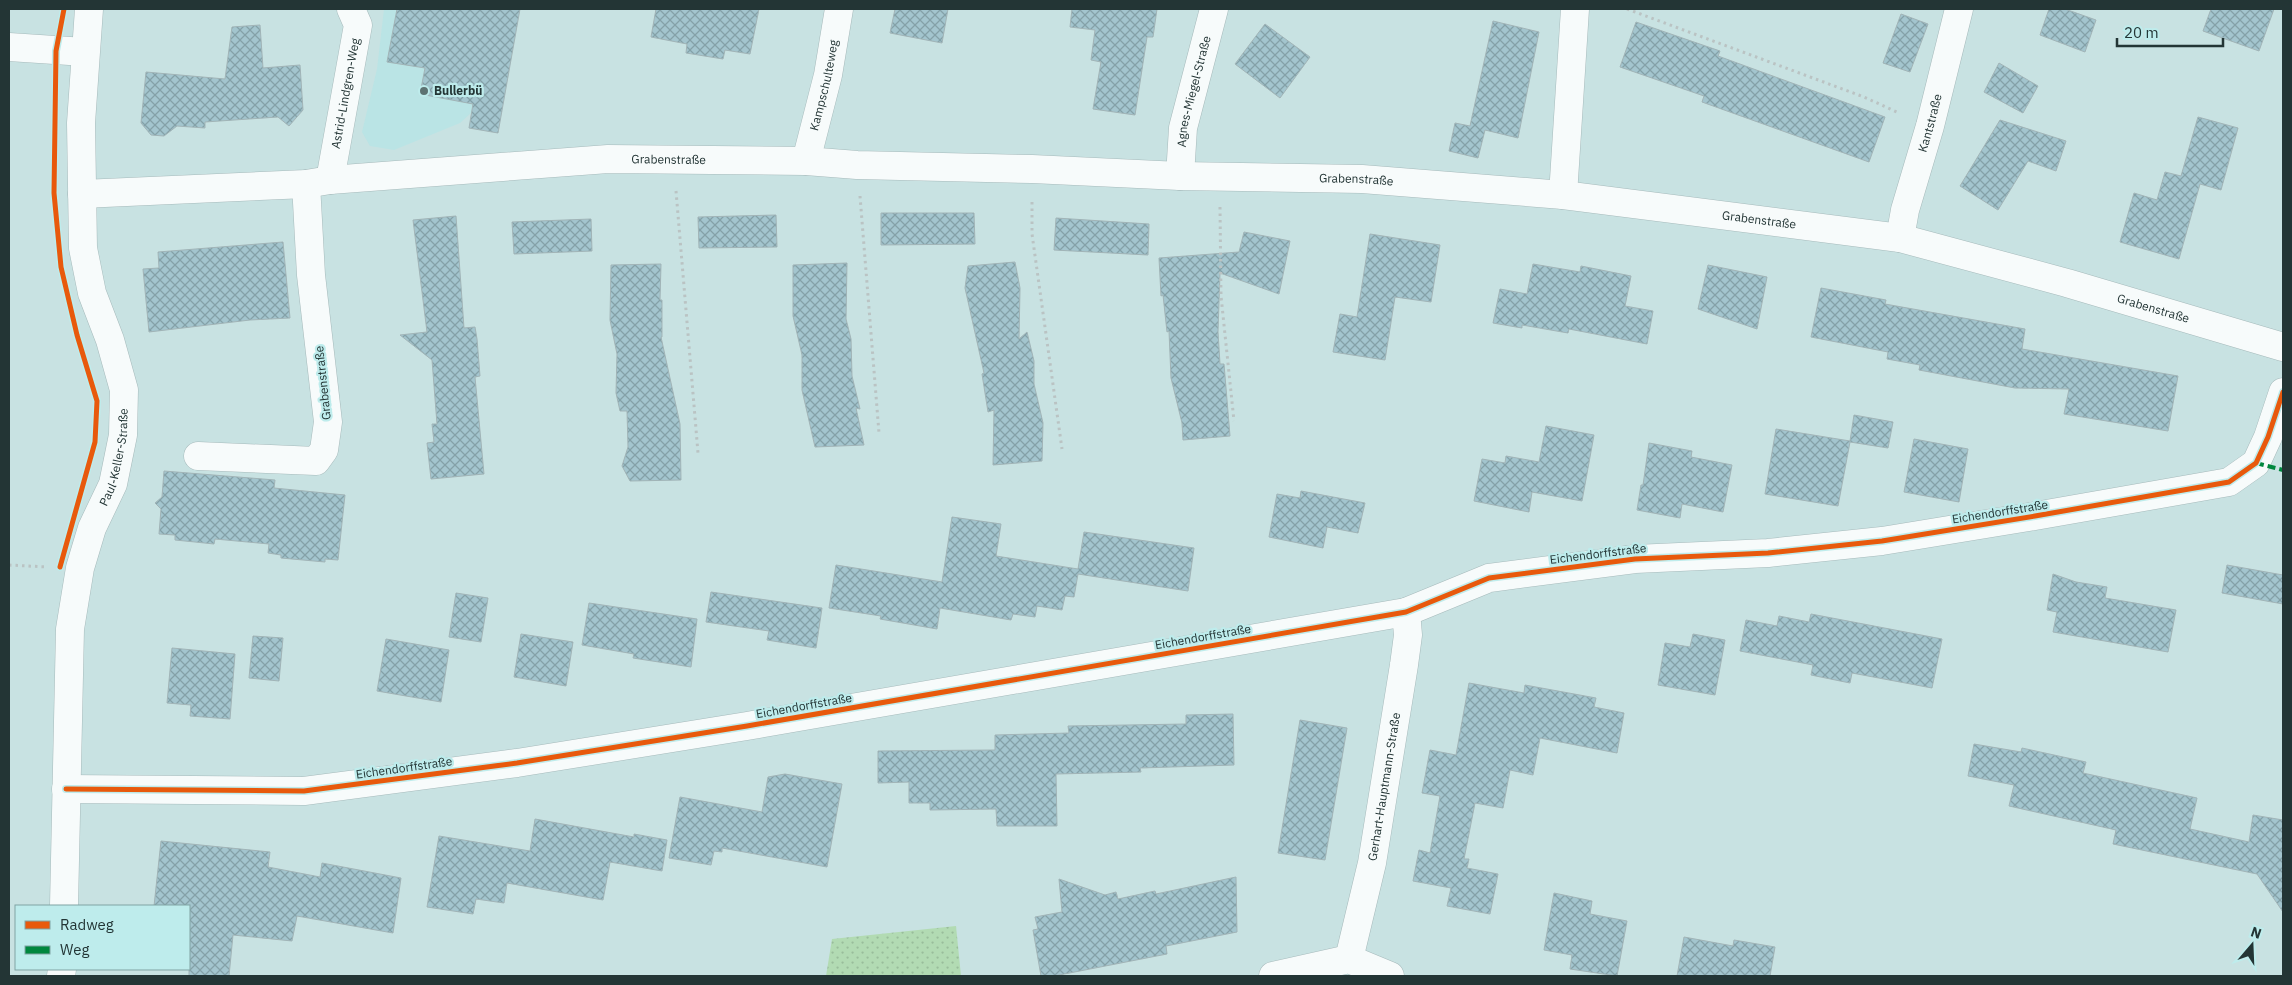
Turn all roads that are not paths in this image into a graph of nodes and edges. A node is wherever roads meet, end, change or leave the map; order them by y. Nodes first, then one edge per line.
1 (89, 9) edge
2 (351, 9) edge
3 (840, 9) edge
4 (1214, 9) edge
5 (1575, 9) edge
6 (1959, 9) edge
7 (9, 47) edge
8 (85, 52) junction
9 (806, 161) junction
10 (1180, 176) junction
11 (318, 182) junction
12 (82, 194) junction
13 (1563, 195) junction
14 (1900, 238) junction
15 (2283, 347) edge
16 (2283, 392) edge
17 (198, 456) dead end
18 (1406, 612) junction
19 (66, 789) junction
20 (64, 905) edge
21 (1349, 959) junction
22 (1274, 976) edge
23 (1390, 976) edge

1 - 8 street, Paul-Keller-Straße
2 - 11 street, Astrid-Lindgren-Weg
3 - 9 street, Kampschulteweg
4 - 10 street, Agnes-Miegel-Straße
5 - 13 street
6 - 14 street, Kantstraße
7 - 8 street
8 - 12 street, Paul-Keller-Straße
9 - 10 street, Grabenstraße
9 - 11 street, Grabenstraße
10 - 13 street, Grabenstraße
11 - 12 street, Grabenstraße
11 - 17 street, Grabenstraße
12 - 19 street, Paul-Keller-Straße
13 - 14 street, Grabenstraße
14 - 15 street, Grabenstraße
16 - 18 street, Eichendorffstraße
18 - 19 street, Eichendorffstraße
18 - 21 street, Gerhart-Hauptmann-Straße
19 - 20 street, Paul-Keller-Straße
21 - 22 street
21 - 23 street

